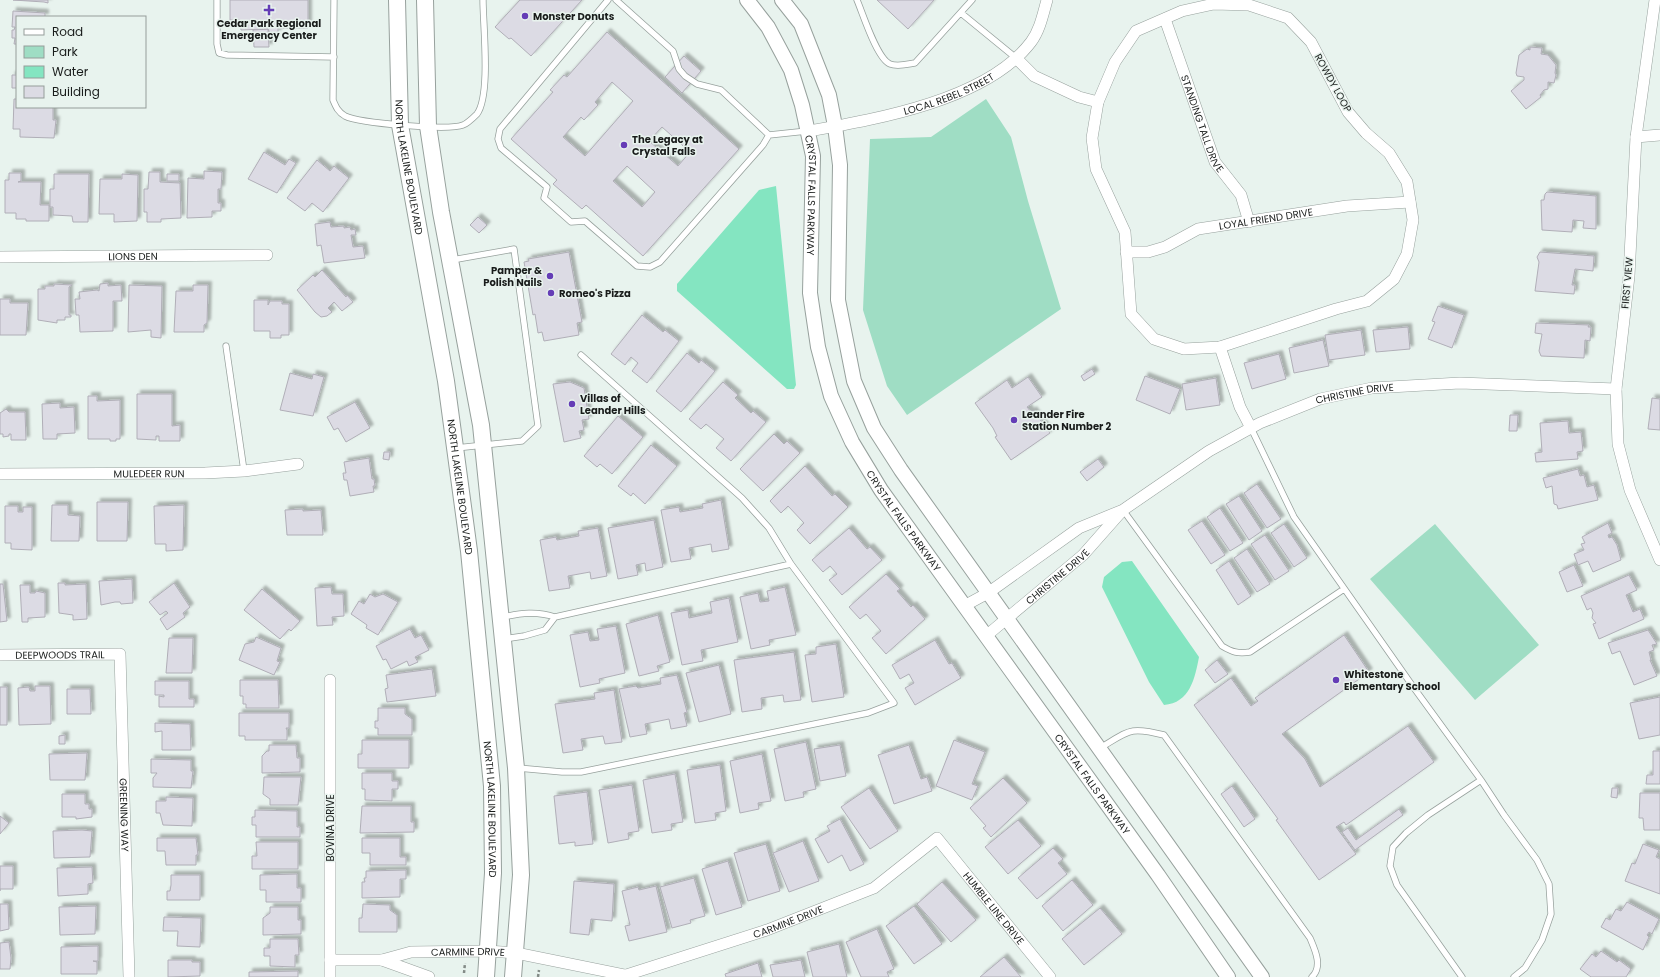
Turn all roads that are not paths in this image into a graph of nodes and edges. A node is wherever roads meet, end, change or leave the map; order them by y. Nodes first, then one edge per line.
1 (217, 0) edge
2 (334, 0) edge
3 (397, 0) edge
4 (425, 0) edge
5 (483, 0) edge
6 (608, 0) edge
7 (616, 0) edge
8 (747, 0) edge
9 (782, 0) edge
10 (858, 0) edge
11 (972, 0) edge
12 (1047, 0) edge
13 (1655, 0) edge
14 (961, 13) junction
15 (1165, 19) junction
16 (334, 57) junction
17 (1016, 58) junction
18 (1098, 102) junction
19 (400, 125) junction
20 (428, 126) junction
21 (835, 126) junction
22 (809, 131) junction
23 (769, 135) junction
24 (1660, 135) edge
25 (1636, 137) junction
26 (1410, 202) junction
27 (1249, 222) junction
28 (1126, 252) junction
29 (267, 254) dead end
30 (0, 257) edge
31 (452, 260) junction
32 (226, 346) dead end
33 (1220, 347) junction
34 (581, 355) dead end
35 (1616, 389) junction
36 (1252, 428) junction
37 (483, 445) junction
38 (455, 448) junction
39 (298, 464) dead end
40 (244, 471) junction
41 (0, 474) edge
42 (1123, 510) junction
43 (1660, 560) edge
44 (792, 564) junction
45 (1344, 589) junction
46 (988, 593) junction
47 (964, 606) junction
48 (501, 617) junction
49 (555, 617) junction
50 (1007, 619) junction
51 (986, 636) junction
52 (503, 639) junction
53 (120, 654) joint
54 (0, 655) edge
55 (330, 680) dead end
56 (1099, 749) junction
57 (516, 768) junction
58 (1481, 780) junction
59 (937, 838) joint
60 (487, 951) junction
61 (516, 953) junction
62 (330, 960) junction
63 (382, 960) junction
64 (622, 976) edge
65 (129, 977) edge
66 (330, 977) edge
67 (429, 977) edge
68 (486, 977) edge
69 (513, 977) edge
70 (1050, 977) edge
71 (1228, 977) edge
72 (1262, 977) edge
73 (1312, 977) edge
74 (1462, 977) edge
75 (1514, 977) edge

1 - 16 lane
2 - 16 lane
3 - 19 main road, NORTH LAKELINE BOULEVARD
4 - 20 main road
5 - 20 lane
6 - 23 lane
7 - 23 lane
8 - 22 street, CRYSTAL FALLS PARKWAY
9 - 21 street
10 - 14 lane
11 - 14 lane
12 - 17 street, LOCAL REBEL STREET
13 - 25 street, FIRST VIEW
14 - 17 lane
15 - 18 street, ROWDY LOOP
15 - 26 street, ROWDY LOOP
15 - 27 street, STANDING TALL DRIVE
16 - 19 lane
17 - 18 street
17 - 21 street, LOCAL REBEL STREET
18 - 28 street, ROWDY LOOP
19 - 20 lane
19 - 38 main road, NORTH LAKELINE BOULEVARD
20 - 31 main road
21 - 22 street, LOCAL REBEL STREET
21 - 46 street
22 - 23 lane
22 - 47 street, CRYSTAL FALLS PARKWAY
24 - 25 street
25 - 35 street, FIRST VIEW
26 - 27 street, LOYAL FRIEND DRIVE
26 - 33 street, ROWDY LOOP
27 - 28 street, LOYAL FRIEND DRIVE
28 - 33 street, ROWDY LOOP
29 - 30 street, LIONS DEN
31 - 37 main road
31 - 37 lane
32 - 40 lane
33 - 36 street
34 - 44 lane
35 - 36 street, CHRISTINE DRIVE
35 - 43 street, FIRST VIEW
36 - 42 street, CHRISTINE DRIVE
36 - 45 lane
37 - 38 lane
37 - 48 main road
38 - 60 main road, NORTH LAKELINE BOULEVARD
39 - 40 street, MULEDEER RUN
40 - 41 street, MULEDEER RUN
42 - 45 lane
42 - 46 street, CHRISTINE DRIVE
42 - 50 street, CHRISTINE DRIVE
44 - 49 lane
44 - 57 lane
45 - 58 lane
46 - 47 street, CHRISTINE DRIVE
46 - 50 street
47 - 51 street, CRYSTAL FALLS PARKWAY
48 - 49 lane
48 - 52 main road
49 - 52 lane
50 - 51 street, CHRISTINE DRIVE
50 - 56 street
51 - 71 street, CRYSTAL FALLS PARKWAY
52 - 57 main road
53 - 54 street, DEEPWOODS TRAIL
53 - 65 street, GREENING WAY
55 - 62 street, BOVINA DRIVE
56 - 72 street
56 - 73 lane
57 - 61 main road
58 - 74 lane
58 - 75 lane
59 - 64 street, CARMINE DRIVE
59 - 70 street, HUMBLE LINE DRIVE
60 - 61 street, CARMINE DRIVE
60 - 63 street, CARMINE DRIVE
60 - 68 main road, NORTH LAKELINE BOULEVARD
61 - 64 street, CARMINE DRIVE
61 - 69 main road
62 - 63 street, CARMINE DRIVE
62 - 66 street, BOVINA DRIVE
63 - 67 street, CARMINE DRIVE

